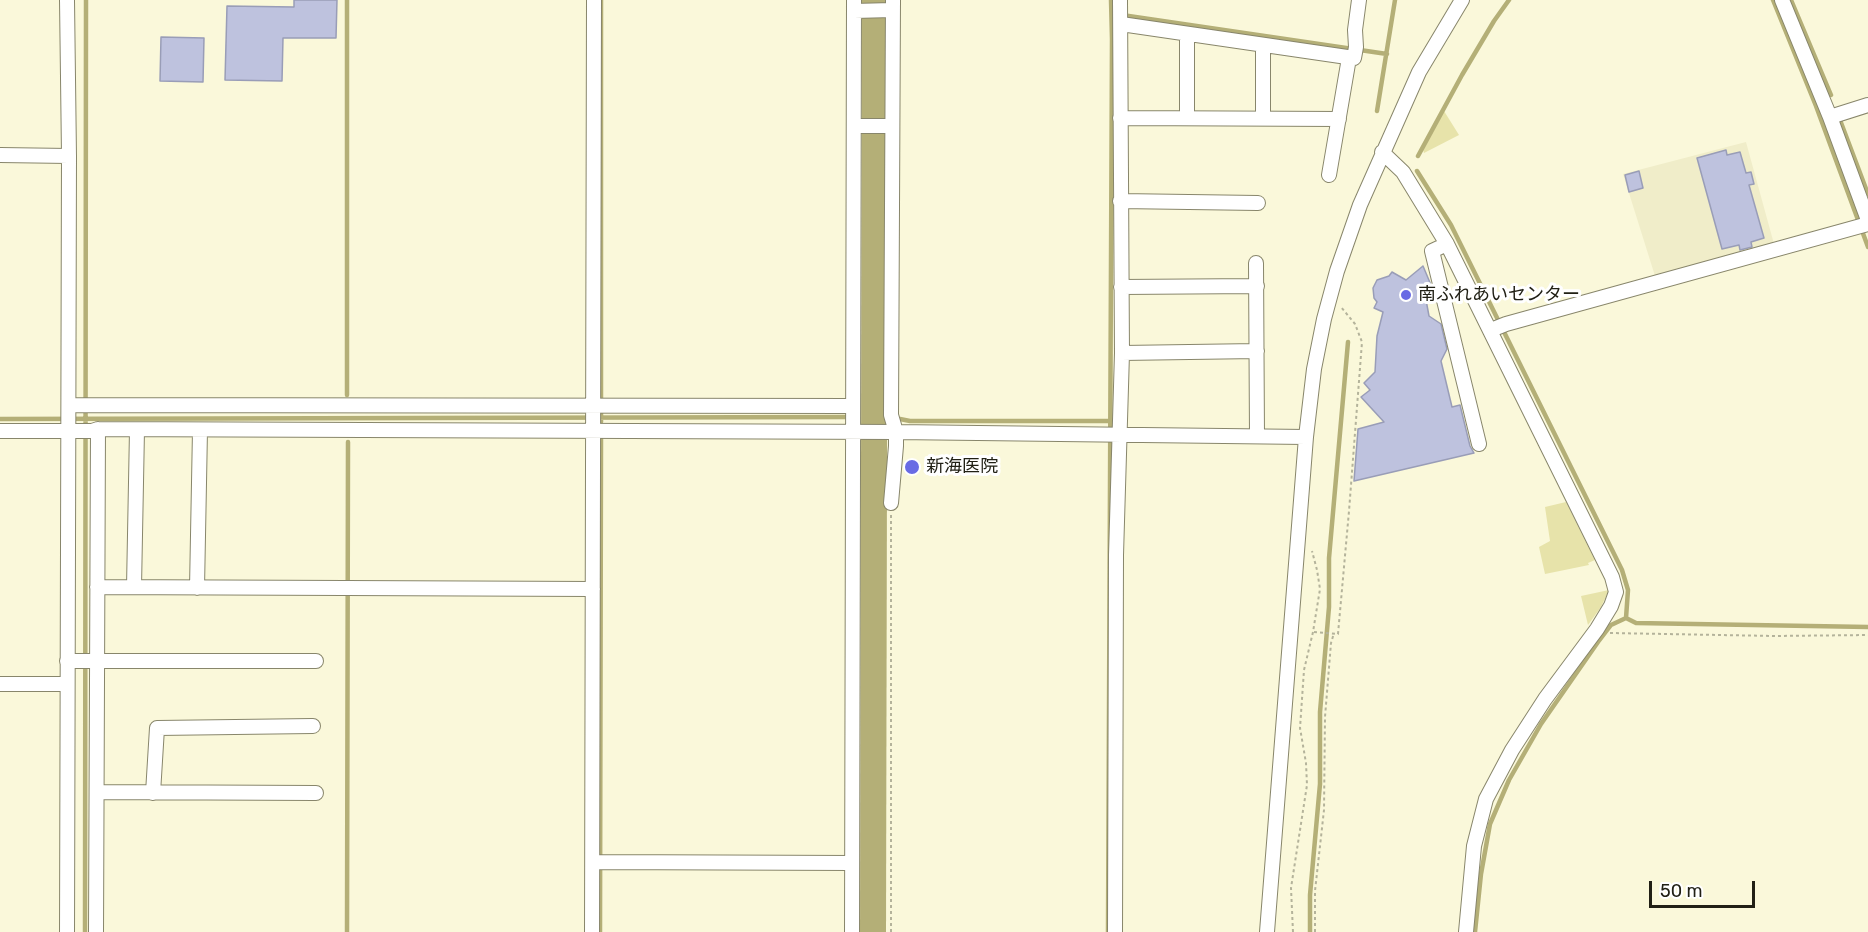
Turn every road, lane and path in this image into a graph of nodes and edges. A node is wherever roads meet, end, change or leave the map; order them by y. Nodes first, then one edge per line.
1 (67, 0) edge
2 (594, 0) edge
3 (1359, 0) edge
4 (1462, 0) edge
5 (1782, 0) edge
6 (858, 7) edge
7 (891, 7) edge
8 (1120, 14) edge
9 (1187, 34) junction
10 (1263, 45) junction
11 (1354, 52) junction
12 (1868, 105) edge
13 (1830, 117) junction
14 (1120, 118) junction
15 (1187, 118) junction
16 (1263, 118) junction
17 (1339, 119) junction
18 (859, 126) junction
19 (889, 126) junction
20 (1382, 152) junction
21 (0, 155) edge
22 (69, 156) junction
23 (1329, 175) dead end
24 (1120, 201) junction
25 (1258, 203) dead end
26 (1864, 224) edge
27 (1447, 244) junction
28 (1256, 263) dead end
29 (1257, 286) junction
30 (1121, 287) junction
31 (1340, 305) dead end
32 (1498, 327) junction
33 (1257, 351) junction
34 (1122, 353) junction
35 (853, 406) junction
36 (596, 414) junction
37 (79, 420) junction
38 (137, 430) junction
39 (200, 430) junction
40 (0, 431) edge
41 (892, 432) junction
42 (859, 433) junction
43 (1111, 434) junction
44 (1257, 436) junction
45 (1306, 437) junction
46 (1479, 444) dead end
47 (891, 503) joint
48 (1311, 549) dead end
49 (98, 587) junction
50 (134, 587) junction
51 (197, 588) junction
52 (593, 589) junction
53 (1313, 632) junction
54 (1333, 633) junction
55 (1611, 633) dead end
56 (1868, 635) edge
57 (84, 661) junction
58 (316, 661) dead end
59 (0, 684) edge
60 (67, 684) junction
61 (313, 726) dead end
62 (97, 792) junction
63 (153, 792) junction
64 (316, 793) dead end
65 (598, 862) junction
66 (852, 863) junction
67 (67, 932) edge
68 (96, 932) edge
69 (592, 932) edge
70 (852, 932) edge
71 (891, 932) edge
72 (1115, 932) edge
73 (1267, 932) edge
74 (1293, 932) edge
75 (1315, 932) edge
76 (1466, 932) edge

1 - 22 street
2 - 36 street
3 - 11 street
4 - 20 street
5 - 13 street
6 - 7 street
6 - 18 street
7 - 19 street
8 - 9 street
8 - 14 street
9 - 10 street
9 - 15 street
10 - 11 street
10 - 16 street
11 - 17 street
12 - 13 street
13 - 26 street
14 - 15 street
14 - 24 street
15 - 16 street
16 - 17 street
17 - 23 street
18 - 19 street
18 - 35 street
19 - 41 street
20 - 27 street
20 - 45 street
21 - 22 street
22 - 37 street
24 - 25 street
24 - 30 street
26 - 32 street
27 - 32 street
27 - 46 street
28 - 29 street
29 - 30 street
29 - 33 street
30 - 34 street
31 - 54 path
32 - 76 street
33 - 34 street
33 - 44 street
34 - 43 street
35 - 36 street
35 - 42 street
36 - 37 street
36 - 39 street
36 - 42 street
36 - 52 street
37 - 38 street
37 - 40 street
37 - 49 street
37 - 57 street
38 - 39 street
38 - 50 street
39 - 51 street
41 - 42 street
41 - 43 street
41 - 47 street
42 - 66 street
43 - 44 street
43 - 72 street
44 - 45 street
45 - 73 street
47 - 71 path
48 - 53 path
49 - 50 street
49 - 57 street
50 - 51 street
51 - 52 street
52 - 65 street
53 - 54 path
53 - 74 path
54 - 75 path
55 - 56 path
57 - 58 street
57 - 60 street
57 - 62 street
59 - 60 street
60 - 67 street
61 - 63 street
62 - 63 street
62 - 68 street
63 - 64 street
65 - 66 street
65 - 69 street
66 - 70 street

